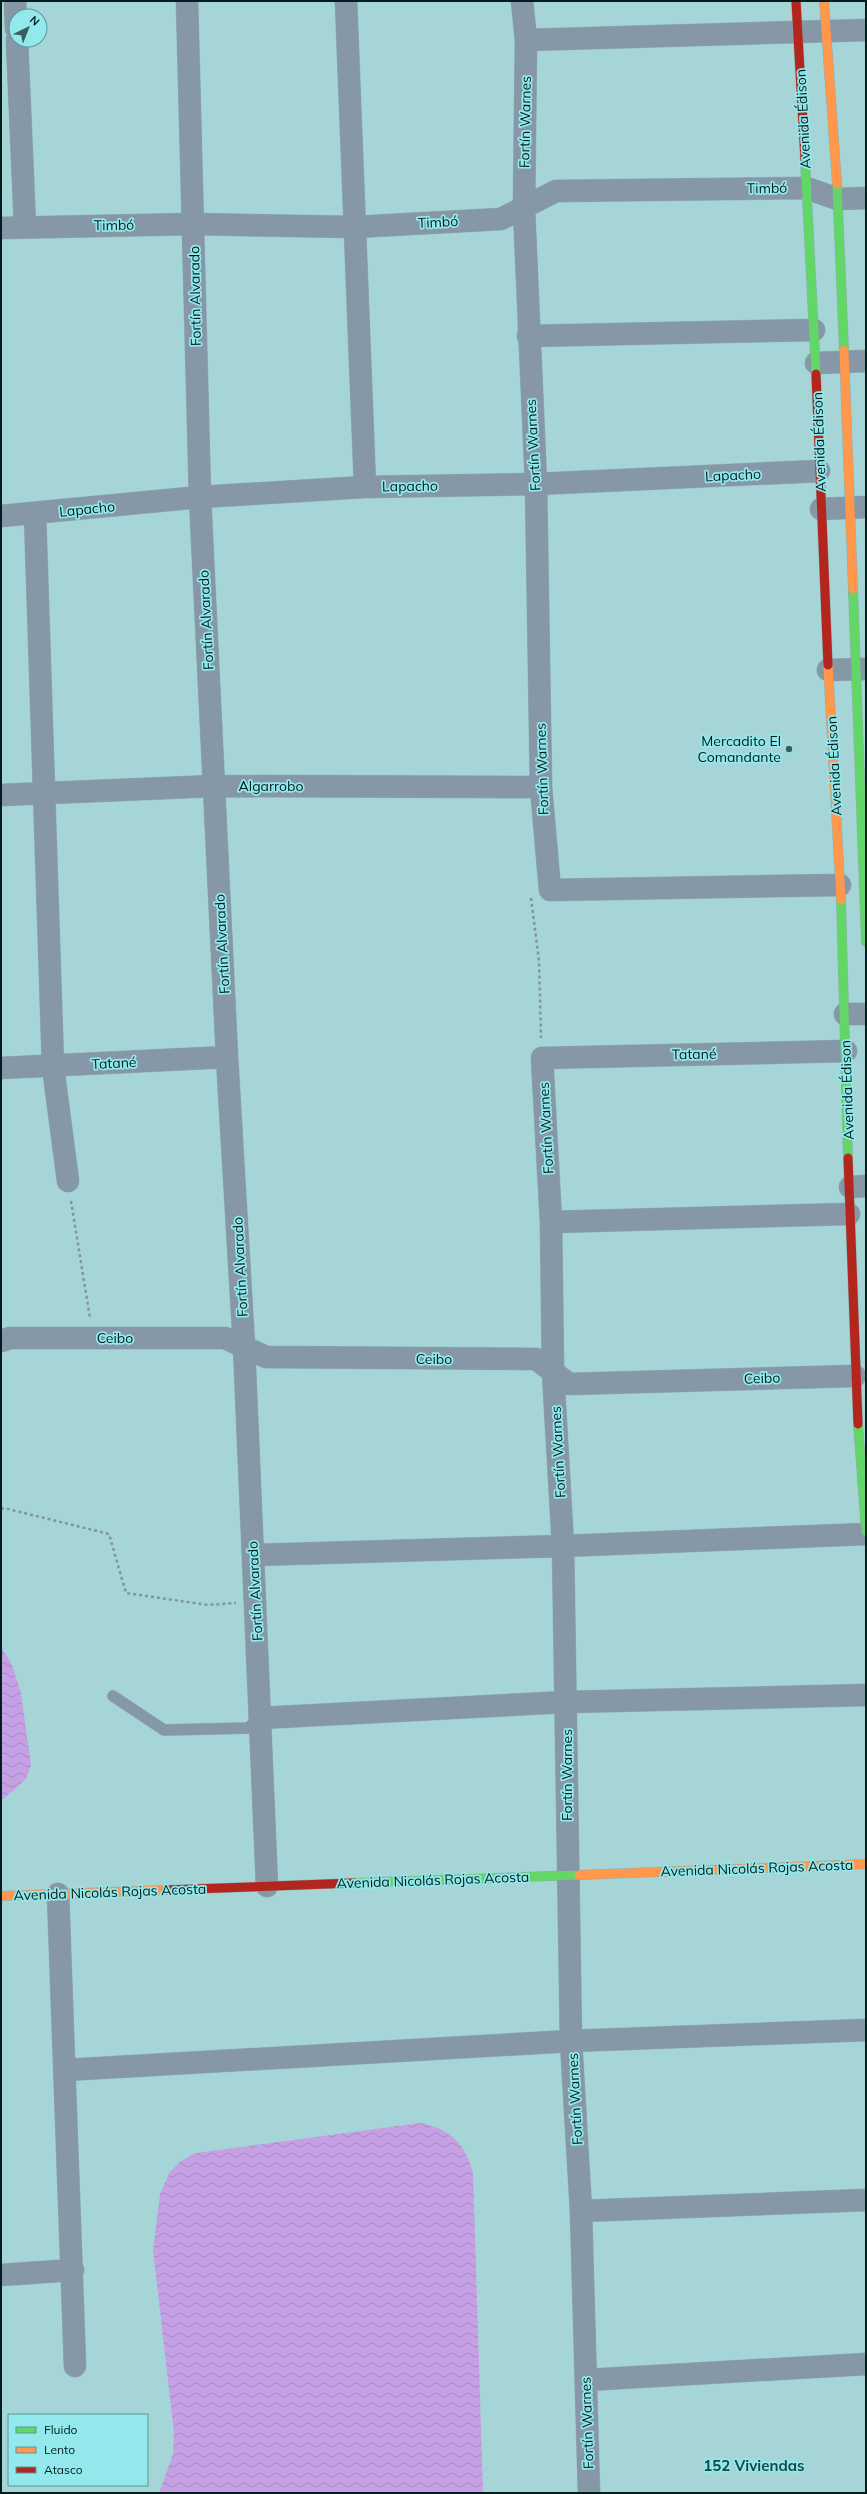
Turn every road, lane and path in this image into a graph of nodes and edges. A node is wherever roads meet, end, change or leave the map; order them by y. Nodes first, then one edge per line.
1 (187, 1) edge
2 (346, 1) edge
3 (522, 1) edge
4 (796, 1) edge
5 (824, 1) edge
6 (866, 30) edge
7 (826, 31) junction
8 (799, 32) junction
9 (526, 40) junction
10 (17, 48) edge
11 (806, 188) junction
12 (866, 198) edge
13 (838, 199) junction
14 (524, 209) junction
15 (193, 224) junction
16 (25, 227) junction
17 (355, 227) junction
18 (1, 228) edge
19 (814, 330) junction
20 (528, 336) junction
21 (866, 361) edge
22 (843, 362) junction
23 (816, 363) junction
24 (819, 471) junction
25 (536, 484) junction
26 (365, 487) junction
27 (200, 498) junction
28 (859, 507) edge
29 (821, 509) junction
30 (35, 514) junction
31 (1, 516) edge
32 (862, 669) edge
33 (828, 670) junction
34 (214, 786) junction
35 (541, 787) junction
36 (42, 794) junction
37 (1, 795) edge
38 (853, 848) edge
39 (840, 885) junction
40 (550, 890) junction
41 (866, 942) edge
42 (856, 1014) edge
43 (846, 1051) junction
44 (227, 1057) junction
45 (542, 1058) junction
46 (53, 1067) junction
47 (1, 1068) edge
48 (68, 1181) joint
49 (858, 1187) edge
50 (849, 1214) junction
51 (552, 1222) junction
52 (4, 1334) edge
53 (93, 1338) junction
54 (244, 1346) junction
55 (553, 1372) junction
56 (855, 1376) junction
57 (863, 1428) edge
58 (1, 1509) edge
59 (866, 1533) edge
60 (563, 1546) junction
61 (254, 1555) junction
62 (256, 1601) junction
63 (866, 1695) edge
64 (113, 1696) dead end
65 (567, 1702) junction
66 (260, 1718) junction
67 (866, 1864) edge
68 (568, 1875) junction
69 (267, 1886) junction
70 (58, 1894) junction
71 (1, 1896) edge
72 (866, 2030) edge
73 (571, 2041) junction
74 (65, 2070) junction
75 (866, 2200) edge
76 (581, 2211) junction
77 (73, 2270) junction
78 (1, 2275) edge
79 (866, 2364) edge
80 (75, 2366) dead end
81 (586, 2380) junction
82 (589, 2493) edge

1 - 15 street, Fortín Alvarado
2 - 17 street
3 - 9 street, Fortín Warnes
4 - 8 main road, Avenida Édison
5 - 7 main road, Avenida Édison
6 - 7 street
7 - 8 street
7 - 13 main road, Avenida Édison
8 - 9 street
8 - 11 main road, Avenida Édison
9 - 14 street, Fortín Warnes
10 - 16 street
11 - 13 street, Timbó
11 - 14 street, Timbó
11 - 19 main road, Avenida Édison
12 - 13 street, Timbó
13 - 22 main road, Avenida Édison
14 - 17 street, Timbó
14 - 20 street, Fortín Warnes
15 - 16 street, Timbó
15 - 17 street, Timbó
15 - 27 street, Fortín Alvarado
16 - 18 street, Timbó
17 - 26 street
19 - 20 street
19 - 23 main road, Avenida Édison
20 - 25 street, Fortín Warnes
21 - 22 street
22 - 23 street
22 - 28 main road, Avenida Édison
23 - 24 main road, Avenida Édison
24 - 25 street, Lapacho
24 - 29 main road, Avenida Édison
25 - 26 street, Lapacho
25 - 35 street, Fortín Warnes
26 - 27 street, Lapacho
27 - 30 street, Lapacho
27 - 34 street, Fortín Alvarado
28 - 29 street
28 - 32 main road, Avenida Édison
29 - 33 main road, Avenida Édison
30 - 31 street, Lapacho
30 - 36 street
32 - 33 street
32 - 38 main road, Avenida Édison
33 - 38 main road, Avenida Édison
34 - 35 street, Algarrobo
34 - 36 street, Algarrobo
34 - 44 street, Fortín Alvarado
35 - 40 street, Fortín Warnes
36 - 37 street, Algarrobo
36 - 46 street
38 - 39 main road, Avenida Édison
38 - 41 main road, Avenida Édison
39 - 40 street
39 - 42 main road, Avenida Édison
40 - 45 path
42 - 43 main road, Avenida Édison
43 - 45 street, Tatané
43 - 49 main road, Avenida Édison
44 - 46 street, Tatané
44 - 54 street, Fortín Alvarado
45 - 51 street, Fortín Warnes
46 - 47 street, Tatané
46 - 48 street
48 - 53 path
49 - 50 main road, Avenida Édison
50 - 51 street
50 - 56 main road, Avenida Édison
51 - 55 street, Fortín Warnes
52 - 53 street, Ceibo
53 - 54 street, Ceibo
54 - 55 street, Ceibo
54 - 61 street, Fortín Alvarado
55 - 56 street, Ceibo
55 - 60 street, Fortín Warnes
56 - 57 main road, Avenida Édison
57 - 59 main road, Avenida Édison
58 - 62 path
59 - 60 street
60 - 61 street
60 - 65 street, Fortín Warnes
61 - 62 street, Fortín Alvarado
62 - 66 street, Fortín Alvarado
63 - 65 street
64 - 66 lane
65 - 66 street
65 - 68 street, Fortín Warnes
66 - 69 street, Fortín Alvarado
67 - 68 main road, Avenida Nicolás Rojas Acosta
68 - 69 main road, Avenida Nicolás Rojas Acosta
68 - 73 street, Fortín Warnes
69 - 70 main road, Avenida Nicolás Rojas Acosta
70 - 71 main road, Avenida Nicolás Rojas Acosta
70 - 74 street
72 - 73 street
73 - 74 street
73 - 76 street, Fortín Warnes
74 - 77 street
75 - 76 street
76 - 81 street, Fortín Warnes
77 - 78 street
77 - 80 street
79 - 81 street
81 - 82 street, Fortín Warnes

